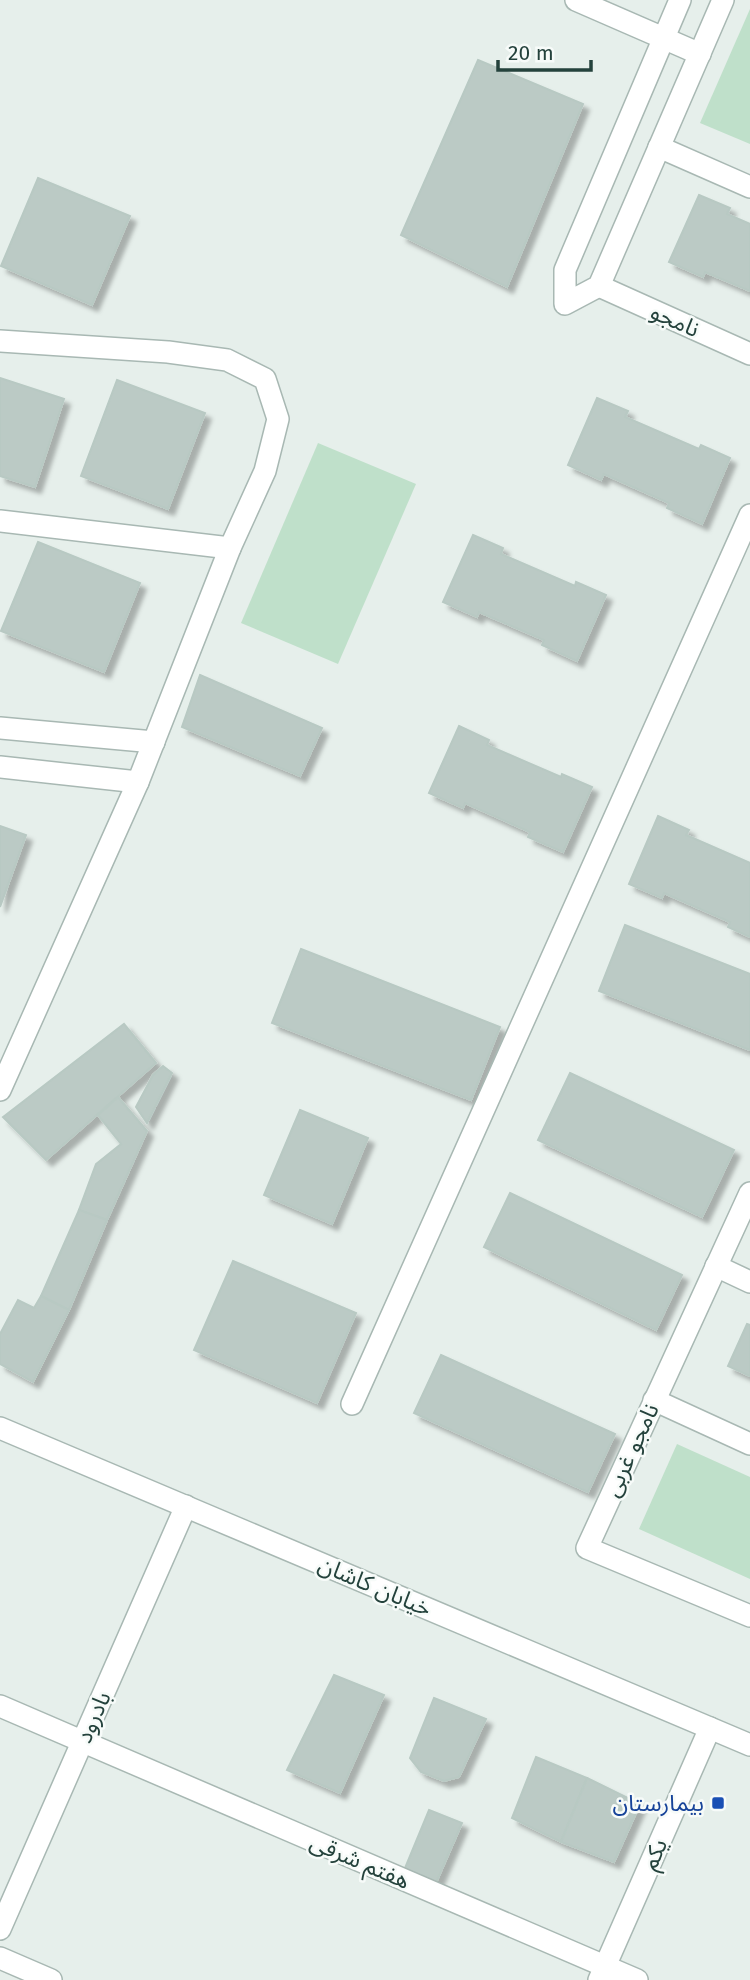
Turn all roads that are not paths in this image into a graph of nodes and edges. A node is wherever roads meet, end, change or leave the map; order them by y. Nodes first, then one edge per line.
1 (576, 0) edge
2 (680, 0) edge
3 (723, 0) edge
4 (664, 38) junction
5 (699, 54) junction
6 (659, 147) junction
7 (750, 187) edge
8 (599, 286) junction
9 (0, 341) edge
10 (750, 354) edge
11 (750, 515) edge
12 (0, 521) edge
13 (230, 548) junction
14 (0, 728) edge
15 (154, 742) junction
16 (0, 767) edge
17 (138, 782) junction
18 (0, 1090) edge
19 (750, 1193) edge
20 (716, 1266) junction
21 (750, 1282) edge
22 (654, 1400) junction
23 (352, 1404) dead end
24 (0, 1428) edge
25 (750, 1444) edge
26 (186, 1506) junction
27 (750, 1616) edge
28 (0, 1706) edge
29 (710, 1728) junction
30 (82, 1742) junction
31 (750, 1745) edge
32 (0, 1929) edge
33 (0, 1958) edge
34 (602, 1973) edge
35 (51, 1980) edge
36 (637, 1980) edge

1 - 4 street
2 - 4 street
3 - 5 street
4 - 5 street
4 - 8 street
5 - 6 street
6 - 7 street
6 - 8 street
8 - 10 street, نامجو
9 - 13 street
11 - 23 street
12 - 13 street
13 - 15 street
14 - 15 street
15 - 17 street
16 - 17 street
17 - 18 street
19 - 20 street, نامجو غربی
20 - 21 street
20 - 22 street, نامجو غربی
22 - 25 street
22 - 27 street, نامجو غربی
24 - 26 street, خیابان کاشان
26 - 29 street, خیابان کاشان
26 - 30 street, بادرود
28 - 30 street, هفتم شرقی
29 - 31 street, خیابان کاشان
29 - 34 street, یکم
30 - 32 street, بادرود
30 - 34 street, هفتم شرقی
33 - 35 street
34 - 36 street, هفتم شرقی

